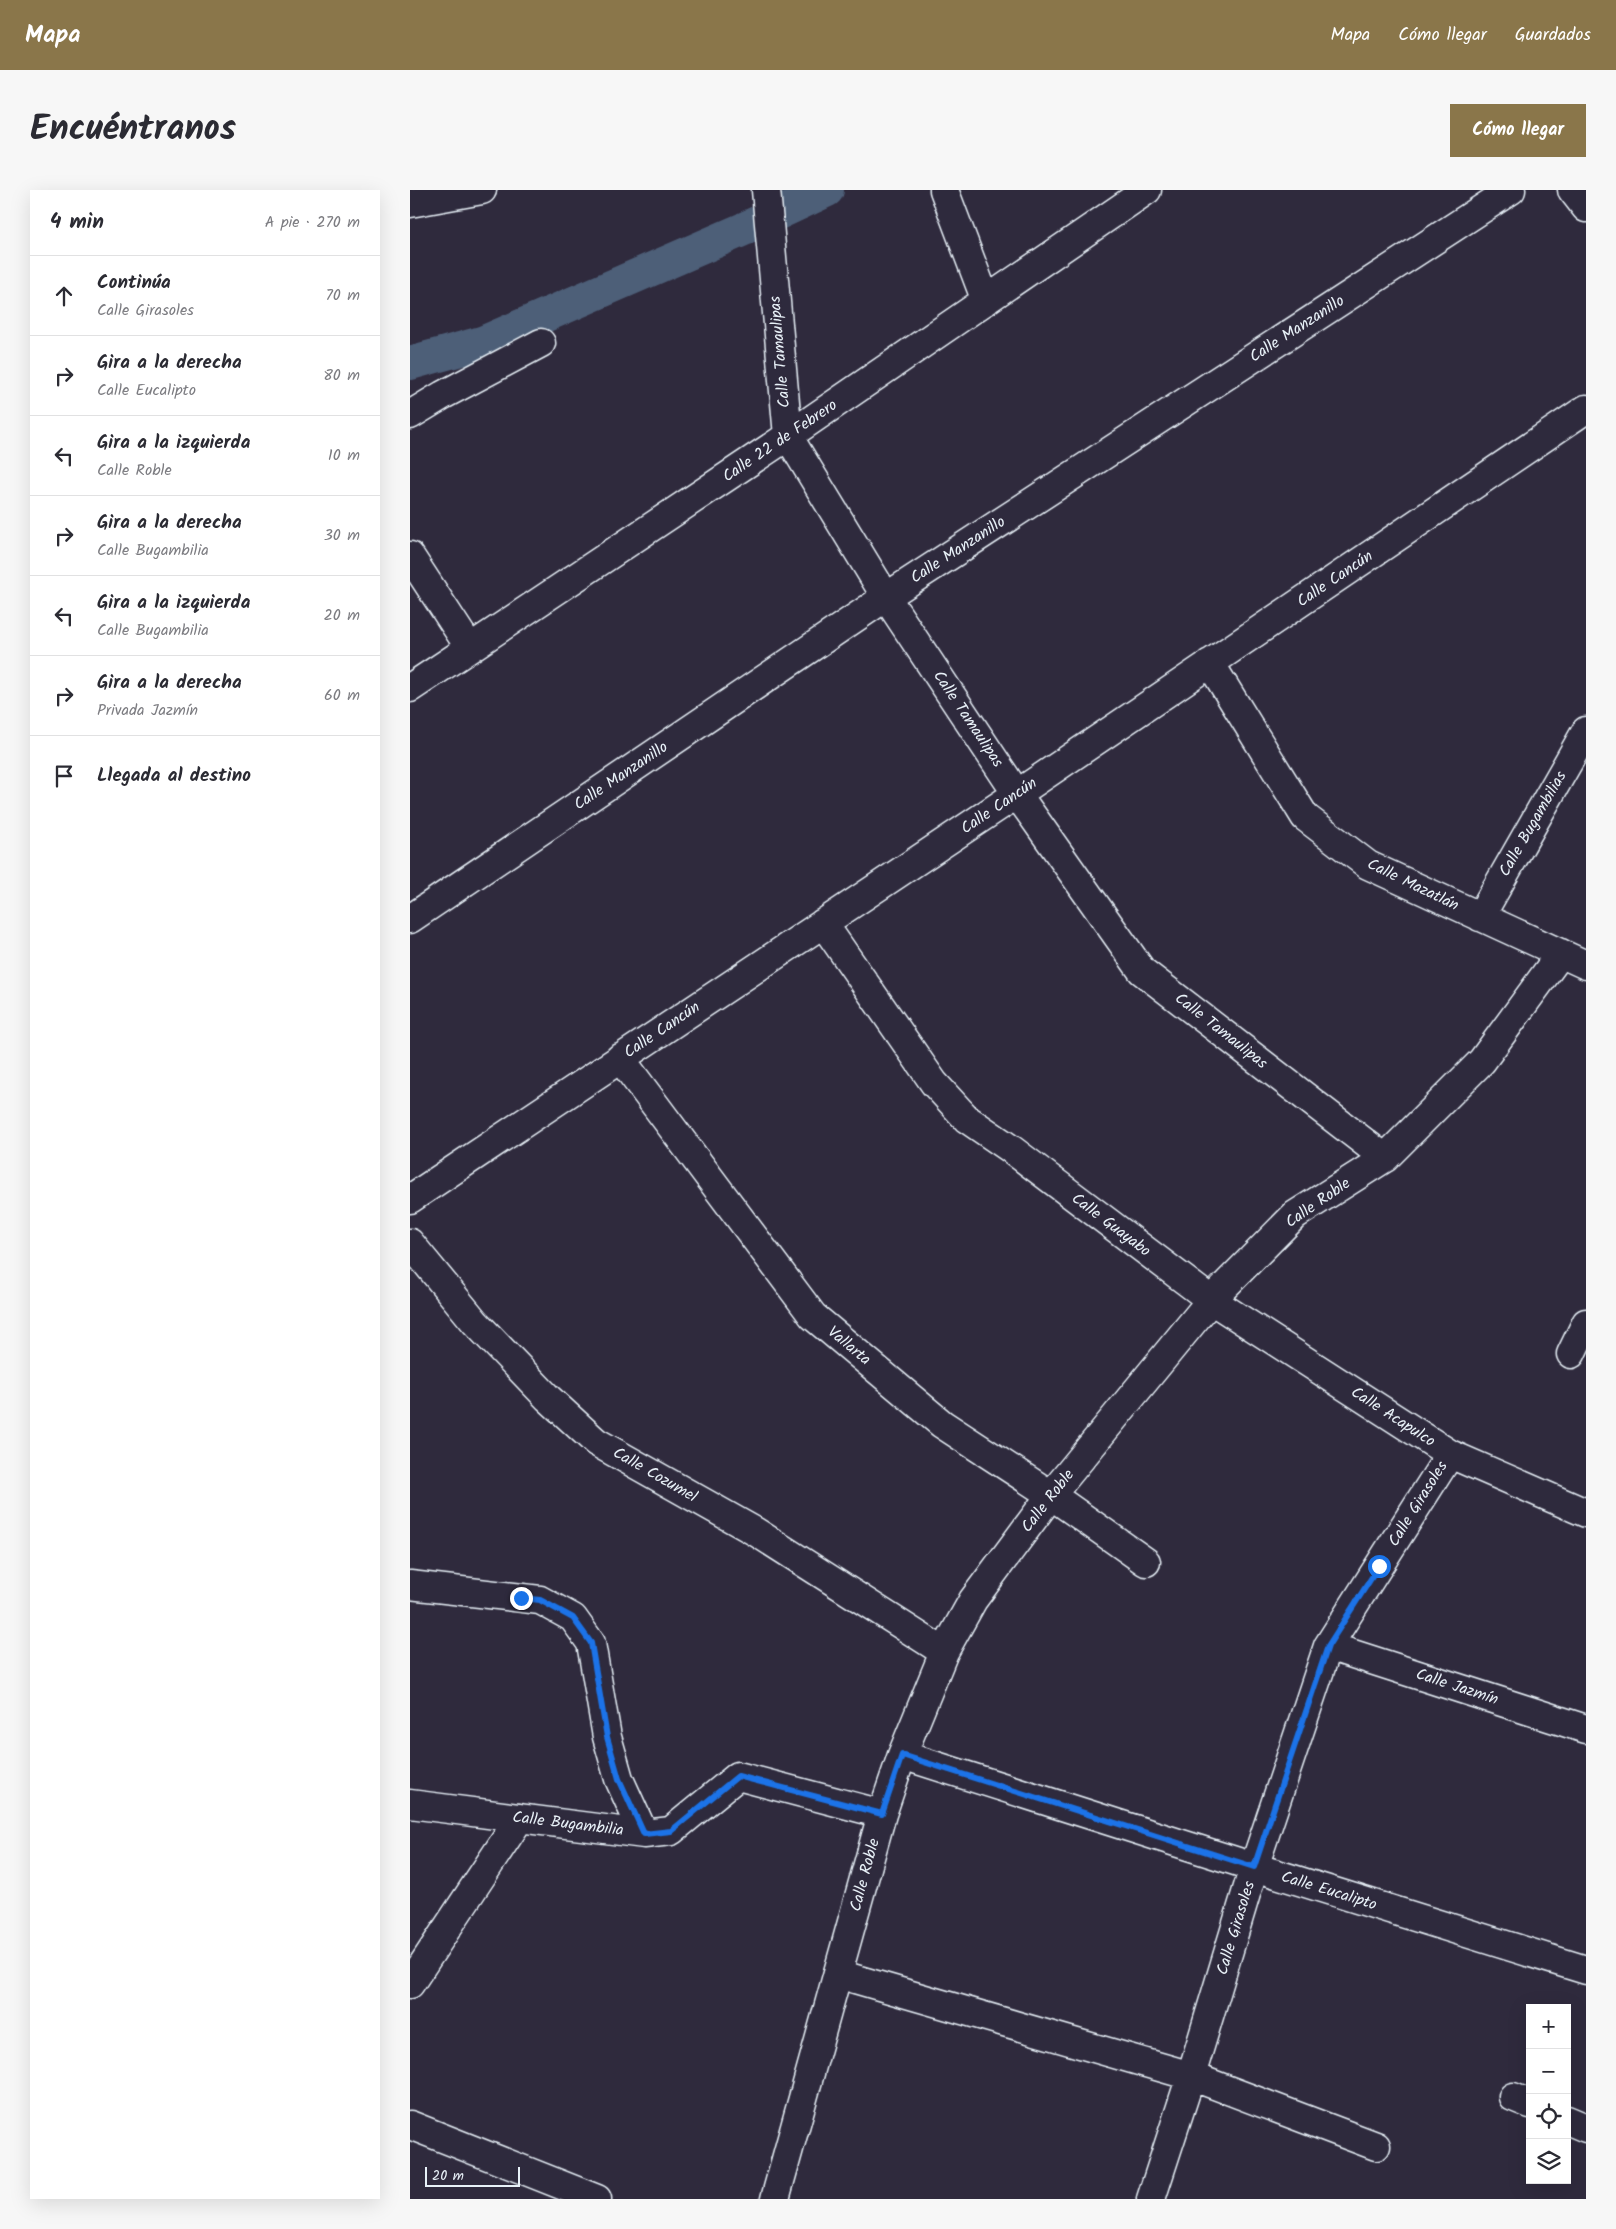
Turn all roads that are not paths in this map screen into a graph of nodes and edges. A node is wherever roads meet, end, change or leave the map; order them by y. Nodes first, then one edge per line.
1 (482, 190) edge
2 (944, 190) edge
3 (1147, 190) edge
4 (1511, 190) edge
5 (1572, 190) edge
6 (767, 198) edge
7 (410, 203) edge
8 (1586, 208) edge
9 (986, 302) junction
10 (541, 343) dead end
11 (1586, 409) edge
12 (410, 415) edge
13 (788, 436) junction
14 (410, 556) edge
15 (886, 596) junction
16 (470, 648) junction
17 (1210, 663) junction
18 (410, 688) edge
19 (1586, 731) edge
20 (1017, 794) junction
21 (1480, 917) junction
22 (410, 919) edge
23 (824, 923) junction
24 (1561, 953) junction
25 (1586, 965) edge
26 (620, 1058) junction
27 (1385, 1158) junction
28 (410, 1199) edge
29 (410, 1243) edge
30 (1211, 1300) junction
31 (1586, 1324) edge
32 (1571, 1354) dead end
33 (1450, 1454) junction
34 (1051, 1495) junction
35 (1586, 1513) edge
36 (1146, 1562) dead end
37 (410, 1585) edge
38 (1328, 1646) junction
39 (944, 1652) junction
40 (1586, 1729) edge
41 (902, 1755) junction
42 (410, 1804) edge
43 (882, 1814) junction
44 (520, 1818) junction
45 (644, 1834) junction
46 (1254, 1867) junction
47 (1586, 1970) edge
48 (838, 1974) junction
49 (410, 1984) edge
50 (1192, 2076) junction
51 (1571, 2122) edge
52 (410, 2125) edge
53 (1586, 2128) edge
54 (1376, 2146) dead end
55 (597, 2199) edge
56 (775, 2199) edge
57 (1151, 2199) edge

1 - 7 street
2 - 9 street
3 - 9 street, Calle 22 de Febrero
4 - 15 street, Calle Manzanillo
5 - 8 street
6 - 13 street, Calle Tamaulipas
9 - 13 street, Calle 22 de Febrero
10 - 12 street
11 - 17 street, Calle Cancún
13 - 15 street, Calle Tamaulipas
13 - 16 street, Calle 22 de Febrero
14 - 16 street
15 - 20 street, Calle Tamaulipas
15 - 22 street, Calle Manzanillo
16 - 18 street, Calle 22 de Febrero
17 - 20 street, Calle Cancún
17 - 21 street, Calle Mazatlán
19 - 21 street, Calle Bugambilias
20 - 23 street, Calle Cancún
20 - 27 street, Calle Tamaulipas
21 - 24 street, Calle Mazatlán
23 - 26 street, Calle Cancún
23 - 30 street, Calle Guayabo
24 - 25 street, Calle Mazatlán
24 - 27 street, Calle Roble
26 - 28 street, Calle Cancún
26 - 34 street, Vallarta
27 - 30 street, Calle Roble
29 - 39 street, Calle Cozumel
30 - 33 street, Calle Acapulco
30 - 34 street, Calle Roble
31 - 32 street
33 - 35 street, Calle Acapulco
33 - 38 street, Calle Girasoles
34 - 36 street, Vallarta
34 - 39 street, Calle Roble
37 - 45 street
38 - 40 street, Calle Jazmín
38 - 46 street, Calle Girasoles
39 - 41 street, Calle Roble
41 - 43 street, Calle Roble
41 - 46 street, Calle Eucalipto
42 - 44 street, Calle Bugambilia
43 - 45 street, Calle Bugambilia
43 - 48 street, Calle Roble
44 - 45 street, Calle Bugambilia
44 - 49 street
46 - 47 street, Calle Eucalipto
46 - 50 street, Calle Girasoles
48 - 50 street
48 - 56 street, Calle Roble
50 - 54 street
50 - 57 street, Calle Girasoles
51 - 53 street
52 - 55 street

